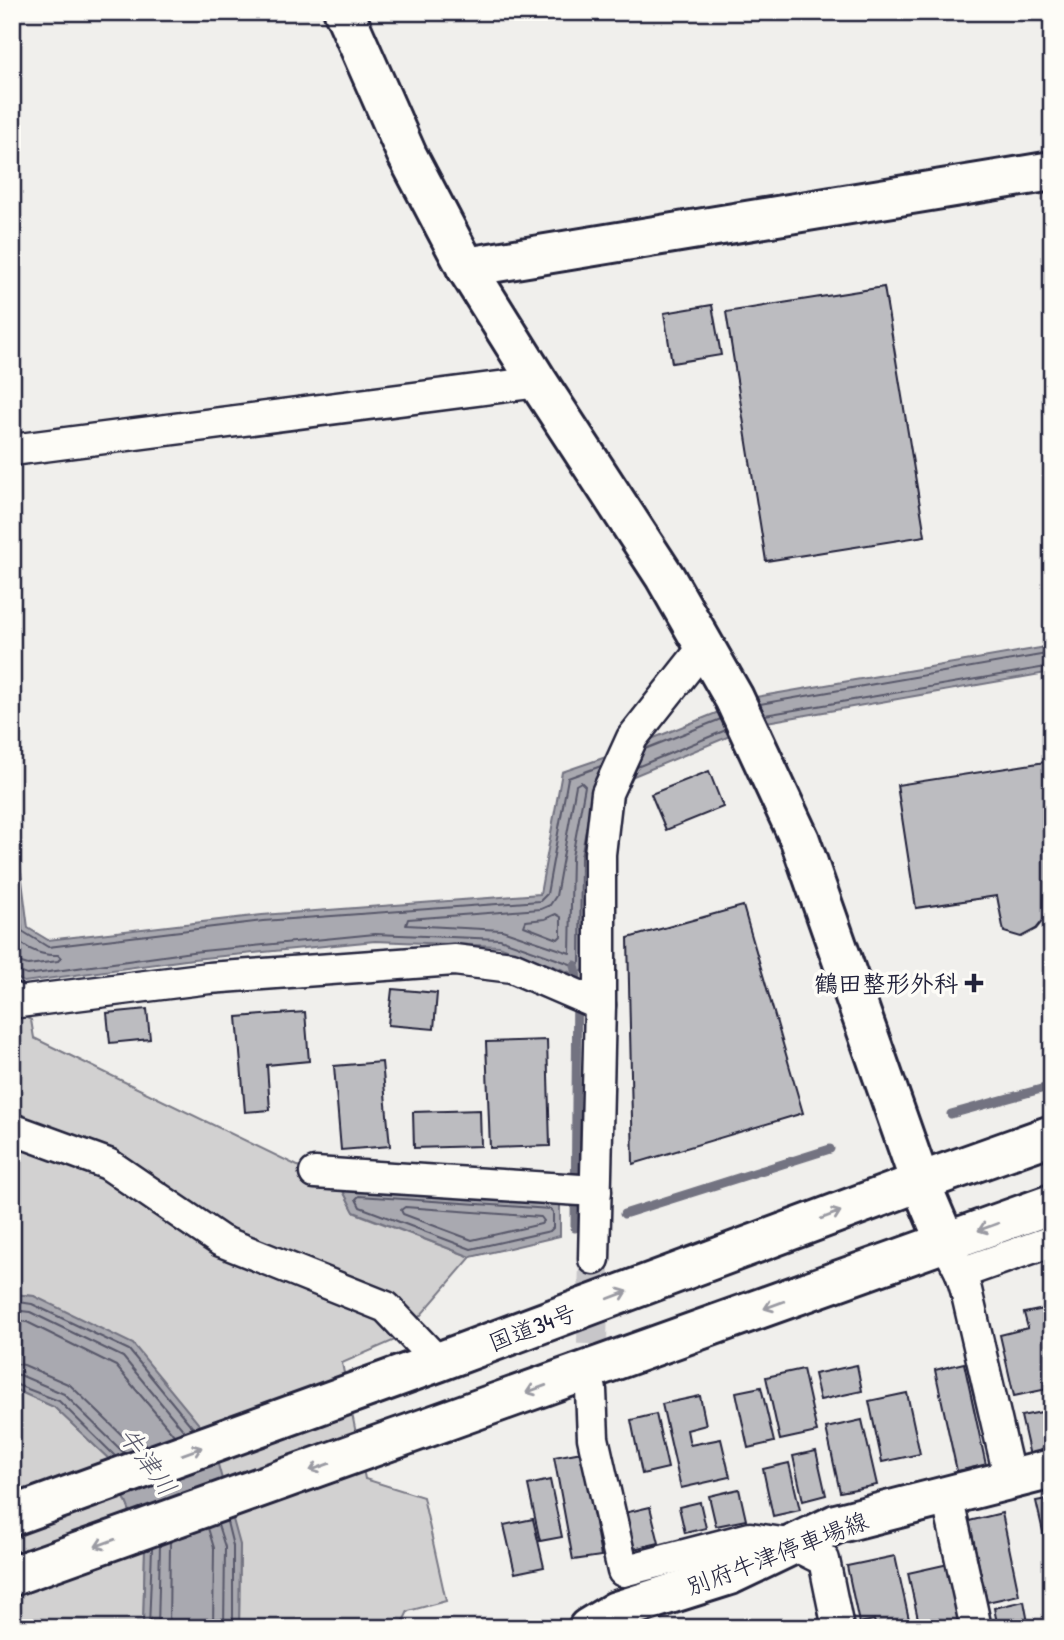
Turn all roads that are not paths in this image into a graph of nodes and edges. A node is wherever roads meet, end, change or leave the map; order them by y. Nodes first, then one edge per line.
1 (344, 12) edge
2 (1052, 171) edge
3 (466, 267) junction
4 (538, 382) junction
5 (12, 450) edge
6 (703, 648) junction
7 (12, 998) edge
8 (600, 1005) junction
9 (12, 1129) edge
10 (1052, 1135) edge
11 (314, 1173) dead end
12 (920, 1182) junction
13 (596, 1191) junction
14 (1052, 1204) edge
15 (1052, 1241) edge
16 (953, 1258) junction
17 (594, 1259) tunnel mouth
18 (438, 1362) junction
19 (591, 1390) tunnel mouth
20 (1052, 1469) edge
21 (1010, 1480) junction
22 (947, 1496) junction
23 (12, 1516) edge
24 (794, 1545) junction
25 (12, 1576) edge
26 (588, 1628) edge
27 (838, 1628) edge
28 (976, 1628) edge

1 - 3 main road
2 - 3 main road
3 - 4 main road
4 - 5 street
4 - 6 main road
6 - 8 street
6 - 12 main road
7 - 8 street
8 - 13 street
9 - 18 street
10 - 12 main road, 国道34号
11 - 13 street
12 - 16 main road
18 -> 12 main road, 国道34号
13 - 17 street
14 -> 16 main road
15 - 16 street
16 - 21 street
16 -> 25 main road
23 -> 18 main road, 国道34号
19 - 24 street
20 - 21 main road, 別府牛津停車場線
21 - 22 main road, 別府牛津停車場線
22 - 24 main road, 別府牛津停車場線
22 - 28 street
24 - 26 main road, 別府牛津停車場線
24 - 27 street

